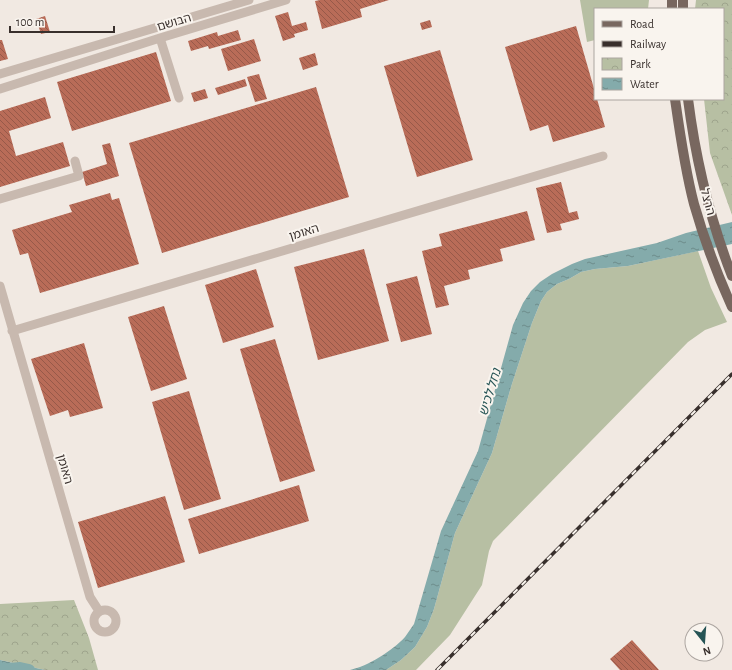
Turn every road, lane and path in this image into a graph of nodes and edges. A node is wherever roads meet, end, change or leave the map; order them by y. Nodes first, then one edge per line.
1 (249, 0) edge
2 (286, 0) edge
3 (160, 38) junction
4 (0, 74) edge
5 (0, 89) edge
6 (179, 98) dead end
7 (675, 100) edge
8 (688, 103) edge
9 (603, 156) dead end
10 (75, 161) dead end
11 (0, 199) edge
12 (732, 276) edge
13 (0, 286) edge
14 (732, 307) edge
15 (12, 331) junction
16 (99, 611) dead end

1 - 4 street, הבושם
2 - 3 street, הבושם
3 - 5 street, הבושם
3 - 6 street
7 - 14 main road, הרצל
8 - 12 main road, הרצל
9 - 15 street, האומן
10 - 11 street
13 - 15 street, האומן
15 - 16 street, האומן

